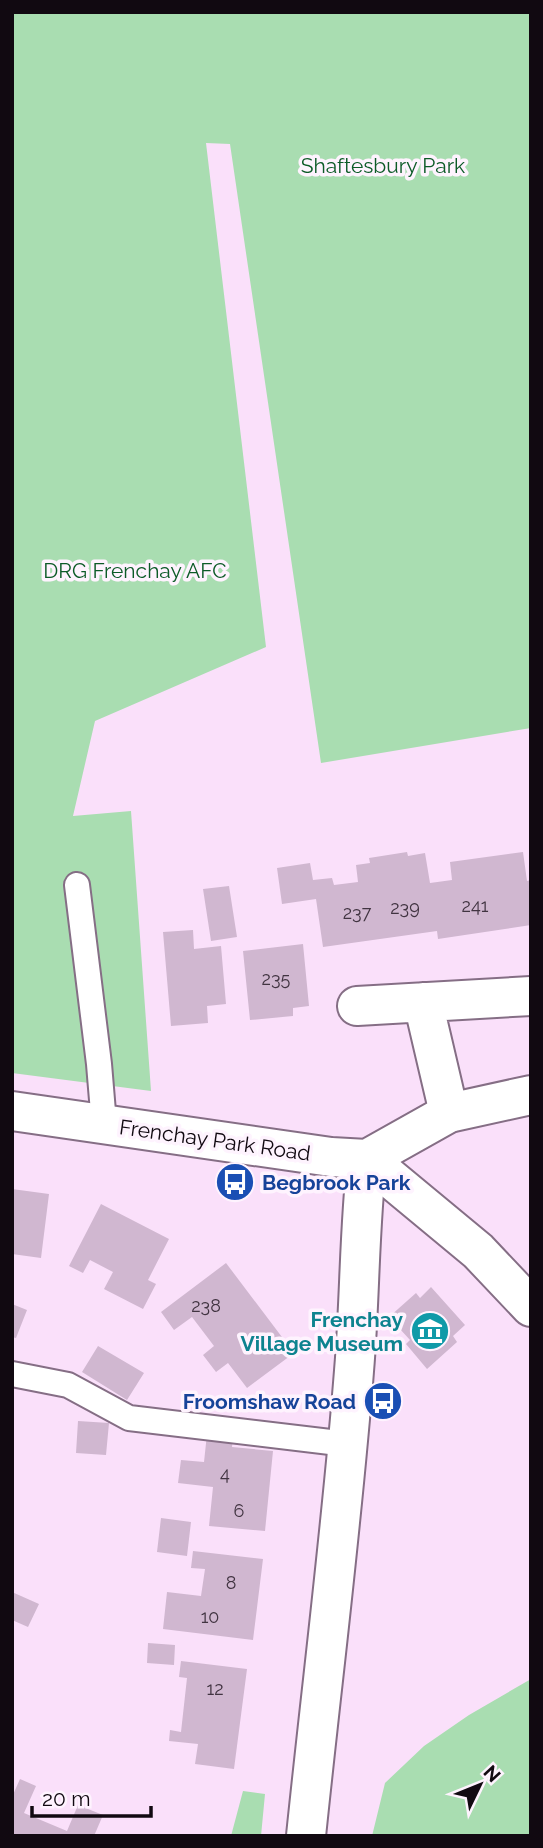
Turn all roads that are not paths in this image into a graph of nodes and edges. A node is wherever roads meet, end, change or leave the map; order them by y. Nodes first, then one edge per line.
1 (77, 885) dead end
2 (531, 996) edge
3 (423, 1002) junction
4 (357, 1006) dead end
5 (531, 1095) edge
6 (12, 1111) edge
7 (449, 1113) junction
8 (104, 1124) junction
9 (367, 1159) junction
10 (531, 1307) edge
11 (12, 1374) edge
12 (347, 1444) junction
13 (306, 1836) edge

1 - 8 lane
2 - 3 street
3 - 4 street
3 - 7 street
5 - 7 street
6 - 8 street, Frenchay Park Road
7 - 9 street
8 - 9 street, Frenchay Park Road
9 - 10 street
9 - 12 street
11 - 12 lane
12 - 13 street

